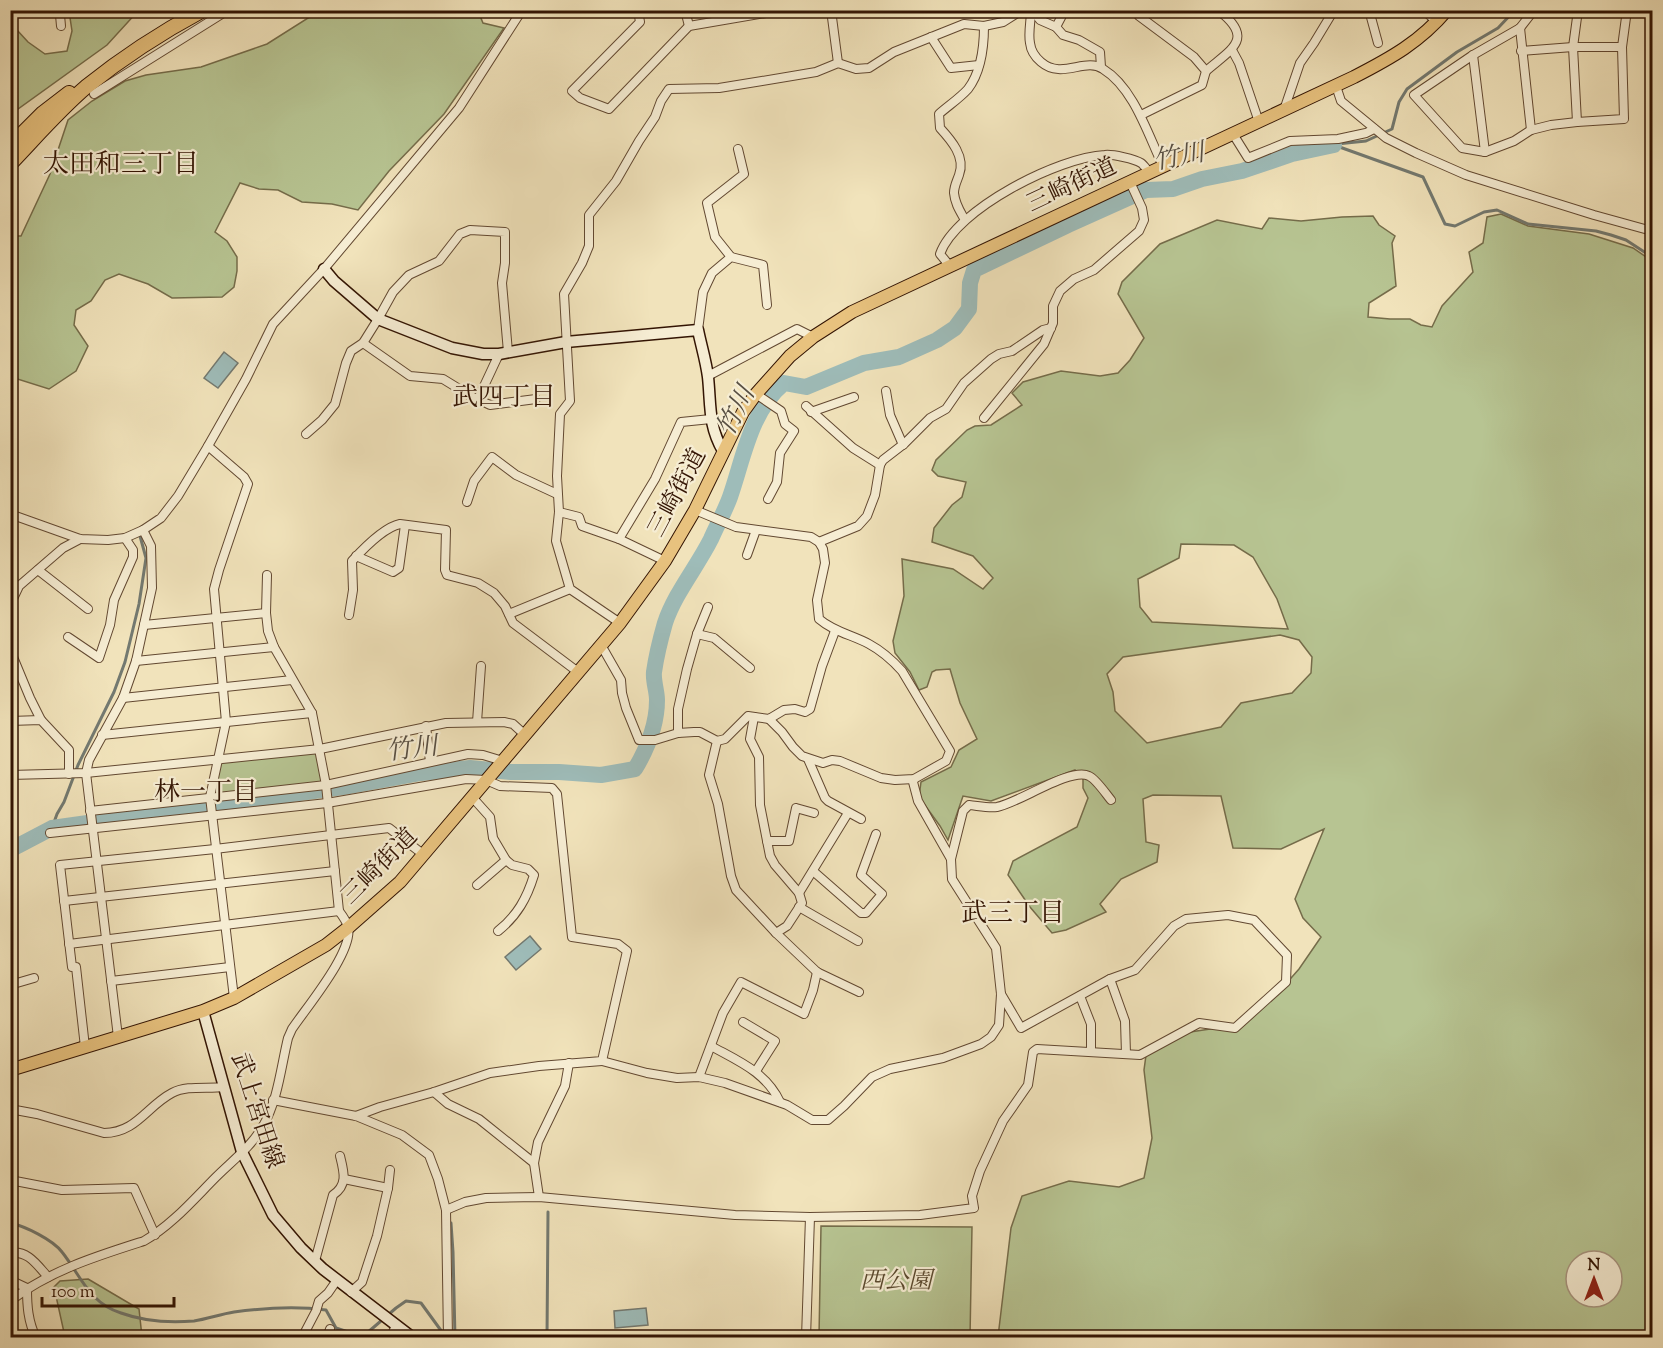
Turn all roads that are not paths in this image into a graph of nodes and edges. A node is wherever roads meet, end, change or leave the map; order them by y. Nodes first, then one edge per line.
1 (63, 10) edge
2 (192, 10) edge
3 (203, 10) edge
4 (228, 10) edge
5 (522, 10) edge
6 (638, 10) edge
7 (685, 10) edge
8 (783, 10) edge
9 (831, 10) edge
10 (1022, 10) edge
11 (1032, 10) edge
12 (1065, 10) edge
13 (1134, 10) edge
14 (1242, 10) edge
15 (1334, 10) edge
16 (1369, 10) edge
17 (1424, 10) edge
18 (1447, 10) edge
19 (1534, 10) edge
20 (1578, 10) edge
21 (1627, 10) edge
22 (1221, 12) edge
23 (1437, 22) junction
24 (61, 26) dead end
25 (689, 26) junction
26 (984, 26) junction
27 (1056, 27) junction
28 (1520, 28) junction
29 (931, 37) junction
30 (1378, 42) dead end
31 (1573, 47) junction
32 (1622, 47) junction
33 (1232, 50) junction
34 (1521, 51) junction
35 (1473, 55) junction
36 (838, 63) junction
37 (978, 65) junction
38 (1101, 67) junction
39 (1206, 70) junction
40 (1336, 87) junction
41 (94, 94) dead end
42 (1284, 110) junction
43 (1141, 115) junction
44 (1259, 122) junction
45 (1577, 122) junction
46 (1374, 129) junction
47 (1531, 130) junction
48 (1233, 134) junction
49 (10, 146) edge
50 (738, 149) dead end
51 (1485, 152) junction
52 (10, 164) edge
53 (1164, 166) junction
54 (1150, 173) junction
55 (1130, 182) junction
56 (965, 220) junction
57 (1653, 231) edge
58 (731, 257) junction
59 (949, 266) junction
60 (324, 268) junction
61 (767, 305) dead end
62 (378, 319) junction
63 (1051, 328) junction
64 (698, 330) junction
65 (813, 337) junction
66 (566, 342) junction
67 (363, 343) junction
68 (504, 353) junction
69 (708, 376) junction
70 (886, 391) dead end
71 (756, 394) junction
72 (854, 397) dead end
73 (478, 399) junction
74 (536, 399) dead end
75 (984, 418) dead end
76 (711, 419) junction
77 (306, 434) dead end
78 (903, 445) junction
79 (208, 446) junction
80 (723, 451) junction
81 (880, 465) junction
82 (557, 494) junction
83 (768, 499) dead end
84 (467, 502) dead end
85 (695, 510) junction
86 (559, 512) junction
87 (10, 514) edge
88 (405, 525) junction
89 (143, 530) junction
90 (756, 530) junction
91 (125, 538) junction
92 (80, 539) junction
93 (619, 539) junction
94 (819, 542) junction
95 (747, 555) dead end
96 (357, 556) junction
97 (665, 561) junction
98 (38, 570) junction
99 (267, 575) dead end
100 (10, 581) edge
101 (19, 586) junction
102 (570, 589) junction
103 (10, 605) edge
104 (708, 607) dead end
105 (88, 609) dead end
106 (266, 613) junction
107 (509, 614) junction
108 (349, 615) dead end
109 (216, 618) junction
110 (620, 623) junction
111 (144, 625) junction
112 (835, 631) junction
113 (10, 634) edge
114 (697, 634) junction
115 (68, 637) dead end
116 (601, 645) junction
117 (274, 647) junction
118 (219, 653) junction
119 (136, 662) junction
120 (481, 666) dead end
121 (750, 668) dead end
122 (579, 672) junction
123 (292, 680) junction
124 (223, 687) junction
125 (123, 698) junction
126 (312, 713) junction
127 (754, 717) junction
128 (769, 719) junction
129 (41, 720) junction
130 (10, 721) edge
131 (226, 722) junction
132 (477, 722) junction
133 (426, 726) junction
134 (678, 733) junction
135 (524, 734) junction
136 (102, 735) junction
137 (717, 741) junction
138 (320, 749) junction
139 (808, 759) junction
140 (218, 760) junction
141 (430, 762) junction
142 (501, 762) junction
143 (86, 773) junction
144 (69, 774) junction
145 (10, 775) edge
146 (914, 778) junction
147 (486, 780) junction
148 (326, 785) junction
149 (210, 797) junction
150 (472, 797) junction
151 (1111, 800) dead end
152 (327, 803) junction
153 (90, 811) junction
154 (814, 813) dead end
155 (848, 813) junction
156 (211, 817) junction
157 (861, 819) dead end
158 (92, 829) junction
159 (50, 833) dead end
160 (876, 834) dead end
161 (330, 835) junction
162 (767, 841) junction
163 (215, 849) junction
164 (424, 855) junction
165 (951, 859) junction
166 (506, 860) junction
167 (96, 861) junction
168 (335, 871) junction
169 (813, 872) junction
170 (219, 883) junction
171 (477, 885) dead end
172 (799, 893) junction
173 (100, 897) junction
174 (64, 901) junction
175 (799, 907) junction
176 (339, 911) junction
177 (224, 925) junction
178 (349, 927) junction
179 (498, 931) dead end
180 (776, 933) junction
181 (105, 939) junction
182 (858, 941) dead end
183 (69, 944) junction
184 (230, 967) junction
185 (817, 972) junction
186 (34, 978) dead end
187 (1110, 979) junction
188 (111, 981) junction
189 (10, 986) edge
190 (859, 992) dead end
191 (1001, 994) junction
192 (1080, 996) junction
193 (234, 998) junction
194 (204, 1011) junction
195 (743, 1022) dead end
196 (118, 1037) junction
197 (711, 1046) junction
198 (85, 1047) junction
199 (1091, 1052) junction
200 (1126, 1054) junction
201 (602, 1060) junction
202 (569, 1063) junction
203 (10, 1070) edge
204 (756, 1071) junction
205 (699, 1077) junction
206 (224, 1087) junction
207 (434, 1092) junction
208 (273, 1100) junction
209 (780, 1102) junction
210 (10, 1109) edge
211 (356, 1116) junction
212 (242, 1152) junction
213 (340, 1156) dead end
214 (534, 1163) junction
215 (390, 1170) dead end
216 (344, 1179) junction
217 (10, 1180) edge
218 (388, 1188) junction
219 (539, 1197) junction
220 (446, 1210) junction
221 (810, 1217) junction
222 (155, 1235) junction
223 (10, 1253) edge
224 (315, 1262) junction
225 (48, 1277) junction
226 (10, 1280) edge
227 (336, 1280) junction
228 (27, 1288) junction
229 (351, 1292) junction
230 (10, 1301) edge
231 (389, 1320) junction
232 (330, 1329) dead end
233 (305, 1332) dead end
234 (36, 1338) edge
235 (327, 1338) edge
236 (390, 1338) edge
237 (413, 1338) edge
238 (448, 1338) edge
239 (806, 1338) edge

1 - 24 street
2 - 49 highway
3 - 52 highway
4 - 41 street
5 - 60 street
6 - 25 street
7 - 25 street
8 - 25 street
9 - 36 street
10 - 26 street
11 - 27 street
11 - 38 street
12 - 27 street
13 - 39 street
14 - 22 street
15 - 42 street
16 - 30 street
17 - 23 street
18 - 23 main road, 三崎街道
19 - 28 street
20 - 31 street
21 - 32 street
22 - 33 street
23 - 40 main road, 三崎街道
26 - 29 street
26 - 37 street
27 - 38 street
28 - 34 street
28 - 35 street
29 - 36 street
29 - 37 street
31 - 32 street
31 - 34 street
31 - 45 street
32 - 45 street
33 - 39 street
33 - 44 street
34 - 47 street
35 - 51 street
35 - 51 street
36 - 66 street
37 - 56 street
38 - 43 street
39 - 43 street
40 - 42 main road, 三崎街道
40 - 46 street
42 - 44 main road, 三崎街道
43 - 53 street
44 - 48 main road, 三崎街道
45 - 47 street
46 - 48 street
46 - 57 street
47 - 51 street
48 - 53 main road, 三崎街道
50 - 58 street
53 - 54 main road, 三崎街道
54 - 55 main road, 三崎街道
54 - 56 street
55 - 59 main road, 三崎街道
55 - 63 street
56 - 59 street
58 - 61 street
58 - 64 street
59 - 65 main road, 三崎街道
60 - 62 street
60 - 79 street
62 - 67 street
62 - 68 street
62 - 68 street
63 - 75 street
63 - 78 street
64 - 66 street
64 - 69 street
65 - 69 street
65 - 71 main road, 三崎街道
66 - 68 street
66 - 82 street
67 - 73 street
67 - 77 street
68 - 73 street
69 - 76 street
70 - 78 street
71 - 80 main road, 三崎街道
71 - 83 street
72 - 81 street
73 - 74 street
76 - 80 street
76 - 93 street
78 - 81 street
79 - 89 street
79 - 109 street
80 - 85 main road, 三崎街道
81 - 94 street
82 - 84 street
82 - 86 street
85 - 90 street
85 - 97 main road, 三崎街道
86 - 93 street
86 - 102 street
87 - 92 street
88 - 96 street
88 - 96 street
88 - 107 street
89 - 91 street
89 - 111 street
90 - 94 street
90 - 95 street
91 - 92 street
91 - 115 street
92 - 98 street
93 - 97 street
94 - 112 street
96 - 108 street
97 - 110 main road, 三崎街道
98 - 101 street
98 - 105 street
99 - 106 street
100 - 101 street
101 - 103 street
102 - 107 street
102 - 110 street
104 - 114 street
106 - 109 street
106 - 117 street
107 - 122 street
109 - 111 street
109 - 118 street
110 - 116 main road, 三崎街道
111 - 119 street
112 - 128 street
112 - 146 street
113 - 129 street
114 - 121 street
114 - 134 street
116 - 122 main road, 三崎街道
116 - 134 street
117 - 118 street
117 - 123 street
118 - 119 street
118 - 124 street
119 - 125 street
120 - 132 street
122 - 135 main road, 三崎街道
123 - 124 street
123 - 126 street
124 - 125 street
124 - 131 street
125 - 136 street
126 - 131 street
126 - 138 street
127 - 128 street
127 - 137 street
127 - 162 street
128 - 139 street
129 - 130 street
129 - 144 street
131 - 136 street
131 - 140 street
132 - 133 street
132 - 135 street
133 - 138 street
133 - 141 street
134 - 137 street
135 - 142 main road, 三崎街道
136 - 143 street
137 - 180 street
138 - 140 street
138 - 148 street
139 - 146 street
139 - 155 street
140 - 143 street
140 - 149 street
141 - 142 street
141 - 148 street
142 - 147 main road, 三崎街道
143 - 144 street
143 - 153 street
144 - 145 street
146 - 165 street
147 - 150 main road, 三崎街道
147 - 152 street
147 - 201 street
148 - 149 street
148 - 152 street
149 - 153 street
149 - 156 street
150 - 164 main road, 三崎街道
150 - 166 street
151 - 165 street
152 - 156 street
152 - 161 street
153 - 158 street
154 - 162 street
155 - 157 street
155 - 169 street
156 - 158 street
156 - 163 street
158 - 159 street
158 - 167 street
160 - 169 street
161 - 163 street
161 - 164 street
161 - 168 street
162 - 172 street
163 - 167 street
163 - 170 street
164 - 178 main road, 三崎街道
165 - 191 street
166 - 171 street
166 - 179 street
167 - 173 street
167 - 174 street
168 - 170 street
168 - 176 street
169 - 172 street
170 - 173 street
170 - 177 street
172 - 175 street
173 - 174 street
173 - 181 street
174 - 183 street
175 - 180 street
175 - 182 street
176 - 177 street
176 - 178 street
177 - 181 street
177 - 184 street
178 - 193 main road, 三崎街道
178 - 208 street
180 - 185 street
181 - 183 street
181 - 188 street
183 - 198 street
184 - 188 street
184 - 193 street
185 - 190 street
185 - 197 street
186 - 189 street
187 - 192 street
187 - 200 street
187 - 200 street
188 - 196 street
191 - 192 street
191 - 209 street
192 - 199 street
193 - 194 main road, 三崎街道
194 - 196 main road, 三崎街道
194 - 206 street, 武上宮田線
195 - 204 street
196 - 198 main road, 三崎街道
197 - 204 street
197 - 205 street
198 - 203 main road, 三崎街道
199 - 200 street
199 - 221 street
201 - 202 street
201 - 205 street
202 - 207 street
202 - 214 street
204 - 209 street
205 - 209 street
206 - 210 street
206 - 212 street, 武上宮田線
207 - 211 street
207 - 214 street
208 - 211 street
208 - 212 street
211 - 220 street
212 - 222 street
212 - 224 street, 武上宮田線
213 - 216 street
214 - 219 street
215 - 218 street
216 - 218 street
216 - 224 street
217 - 222 street
218 - 229 street
219 - 220 street
219 - 221 street
220 - 238 street
221 - 239 street
222 - 225 street
223 - 225 street
224 - 227 street, 武上宮田線
225 - 228 street
226 - 228 street
227 - 229 street, 武上宮田線
227 - 233 street
228 - 230 street
228 - 234 street
229 - 231 street, 武上宮田線
231 - 236 street
231 - 237 street, 武上宮田線
232 - 235 street

